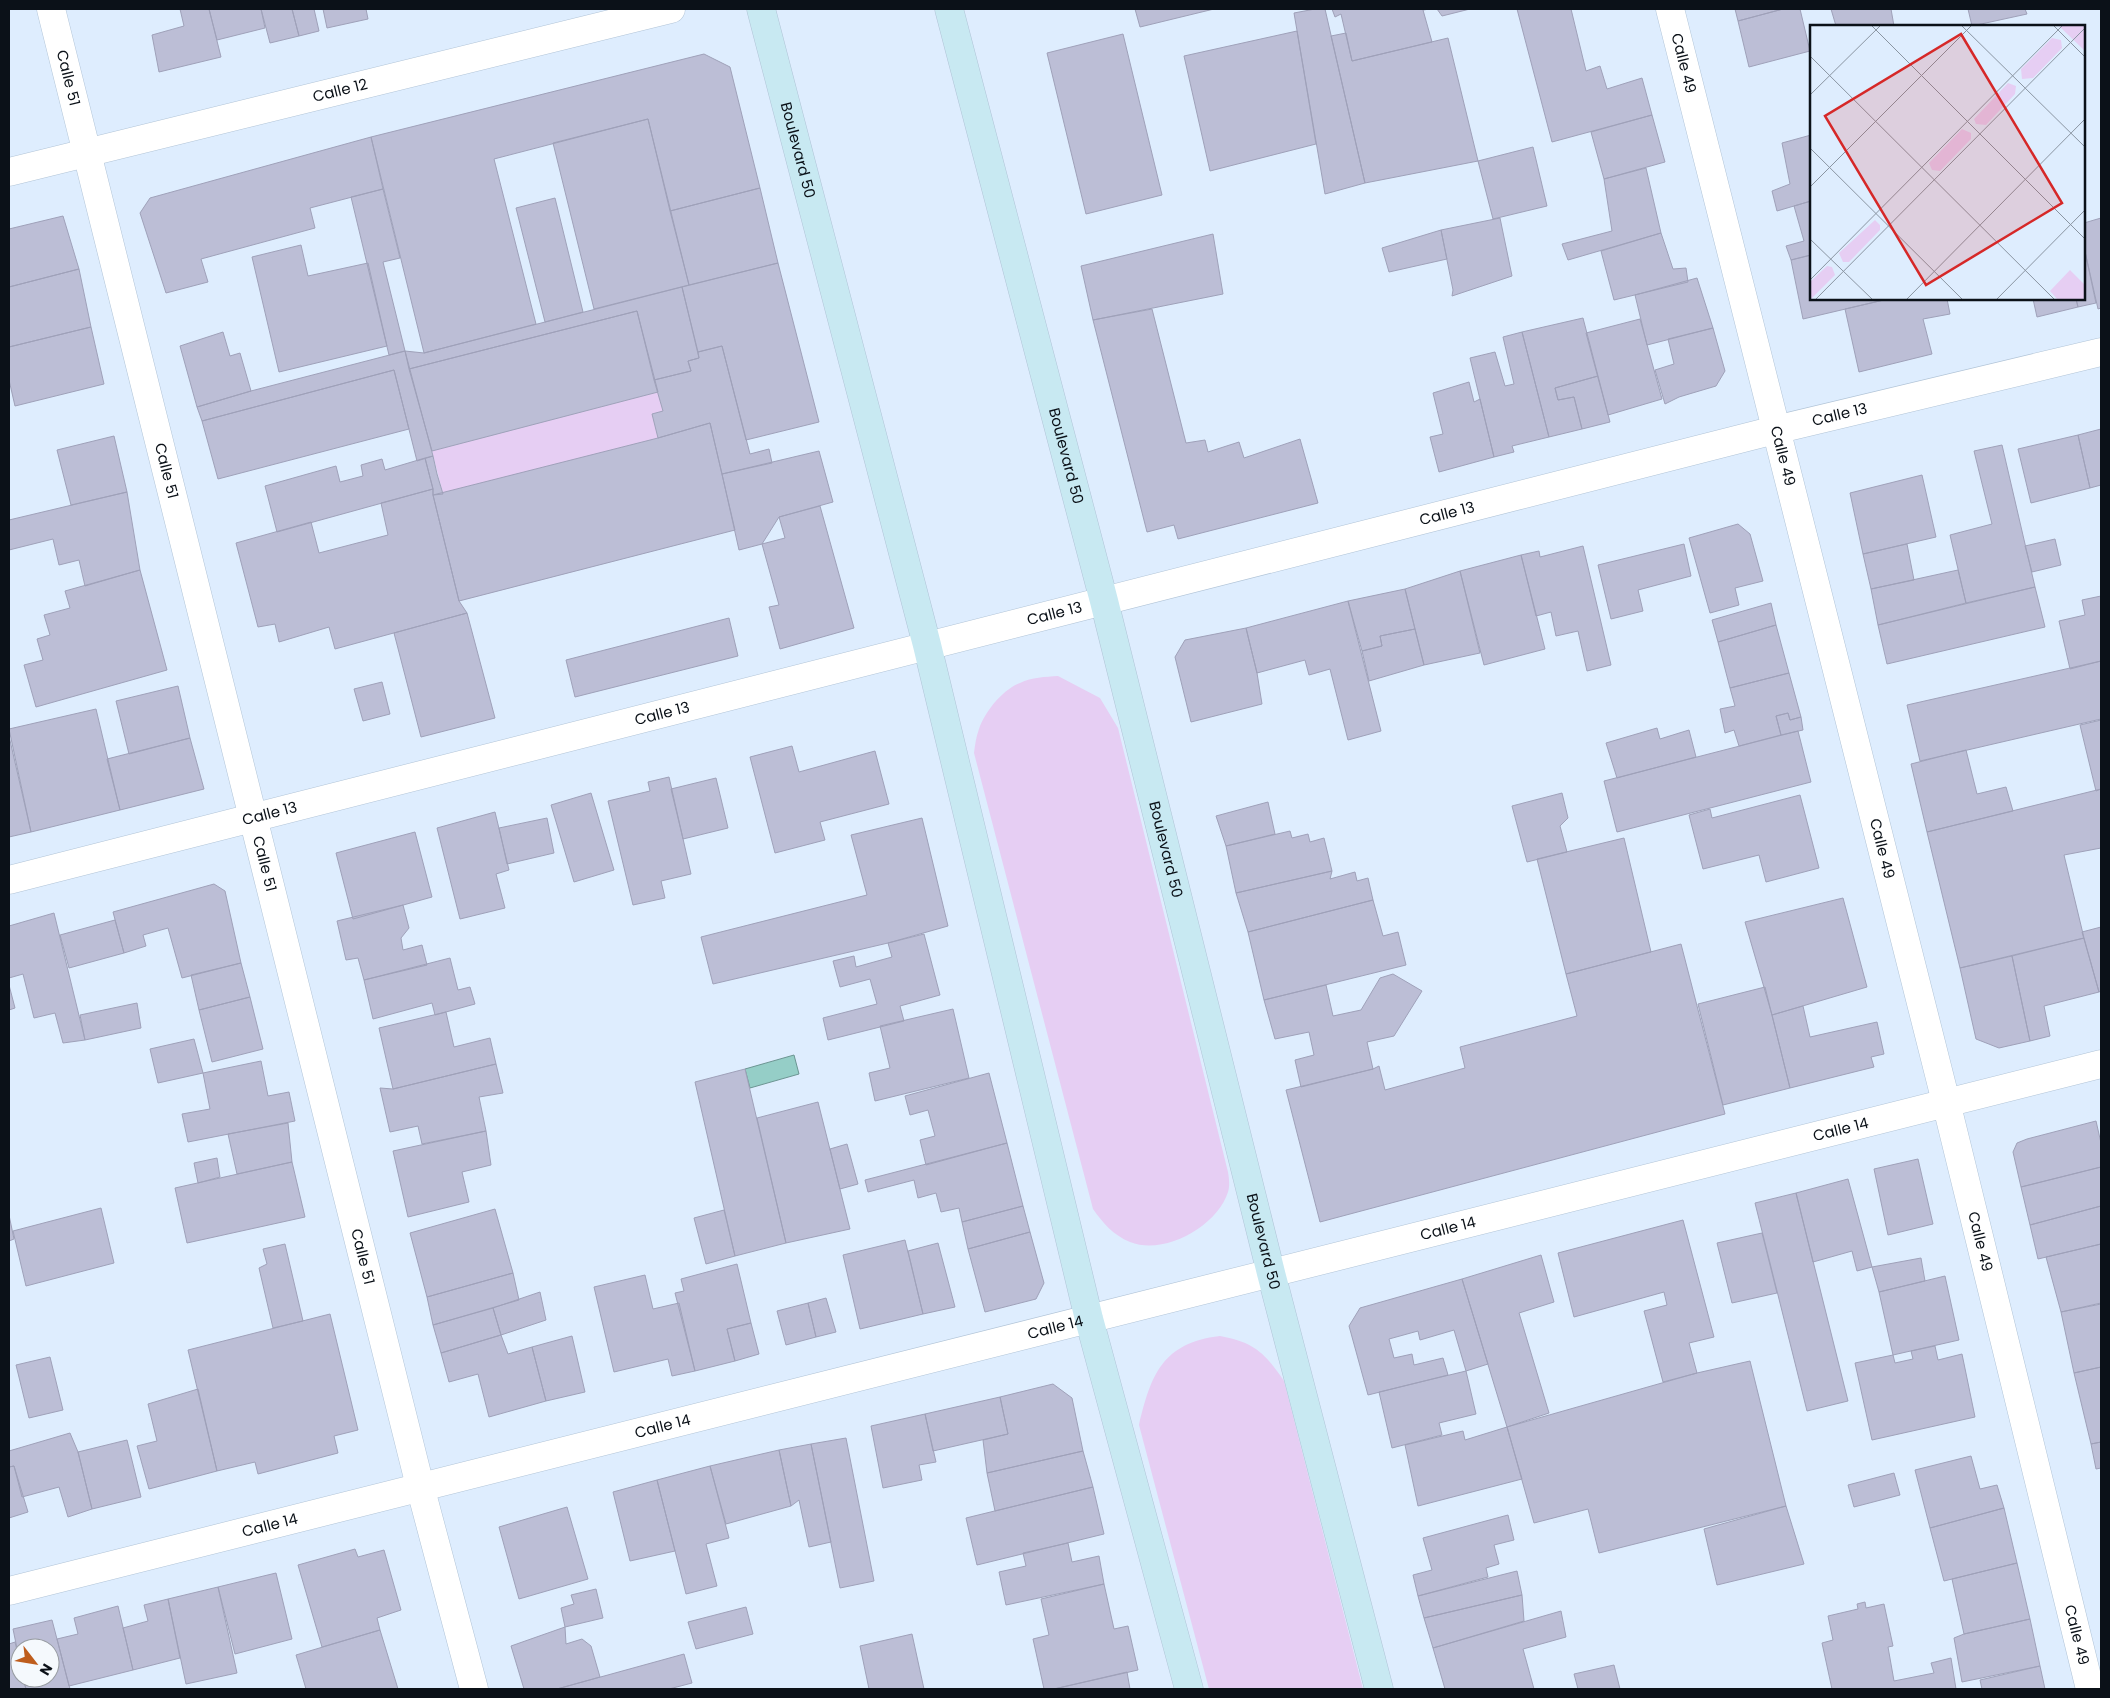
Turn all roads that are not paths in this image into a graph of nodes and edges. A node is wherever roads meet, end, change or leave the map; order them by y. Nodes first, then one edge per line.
1 (51, 9) edge
2 (671, 9) edge
3 (761, 9) edge
4 (948, 9) edge
5 (1670, 9) edge
6 (87, 152) junction
7 (9, 172) edge
8 (2101, 352) edge
9 (1775, 430) junction
10 (1104, 601) junction
11 (927, 645) junction
12 (254, 817) junction
13 (9, 880) edge
14 (2101, 1064) edge
15 (1946, 1102) junction
16 (1271, 1273) junction
17 (1089, 1319) junction
18 (420, 1486) junction
19 (9, 1591) edge
20 (474, 1689) edge
21 (1189, 1689) edge
22 (1378, 1689) edge
23 (2090, 1689) edge

1 - 6 street, Calle 51
2 - 6 street, Calle 12
3 - 11 main road, Boulevard 50
4 - 10 main road, Boulevard 50
5 - 9 street, Calle 49
6 - 7 street, Calle 12
6 - 12 street, Calle 51
8 - 9 street, Calle 13
9 - 10 street, Calle 13
9 - 15 street, Calle 49
10 - 11 street, Calle 13
10 - 16 main road, Boulevard 50
11 - 12 street, Calle 13
11 - 17 main road, Boulevard 50
12 - 13 street, Calle 13
12 - 18 street, Calle 51
14 - 15 street, Calle 14
15 - 16 street, Calle 14
15 - 23 street, Calle 49
16 - 17 street, Calle 14
16 - 22 main road, Boulevard 50
17 - 18 street, Calle 14
17 - 21 main road, Boulevard 50
18 - 19 street, Calle 14
18 - 20 street, Calle 51

